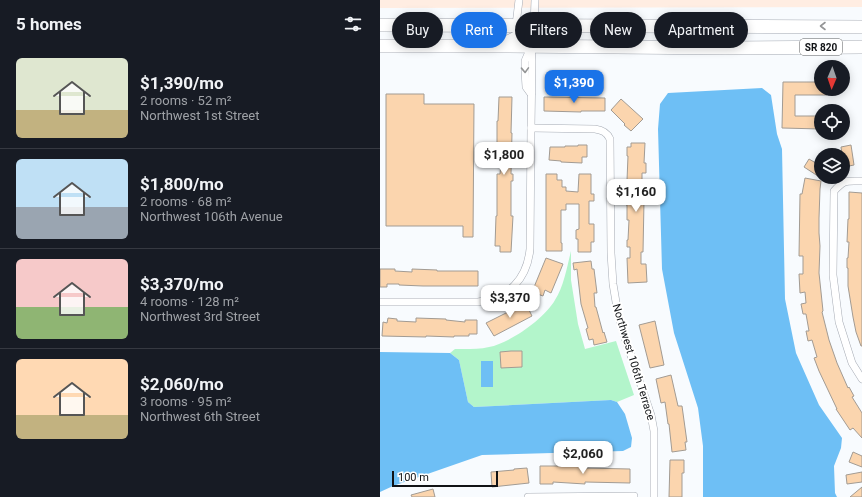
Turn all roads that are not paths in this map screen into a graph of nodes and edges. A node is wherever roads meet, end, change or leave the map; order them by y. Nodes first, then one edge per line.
1 (519, 0) edge
2 (535, 0) edge
3 (518, 12) edge
4 (535, 12) edge
5 (380, 25) edge
6 (515, 25) edge
7 (582, 25) edge
8 (862, 26) edge
9 (380, 46) edge
10 (451, 46) edge
11 (582, 47) edge
12 (862, 47) edge
13 (530, 48) edge
14 (531, 128) junction
15 (862, 181) edge
16 (380, 302) edge
17 (862, 380) edge
18 (634, 496) dead end
19 (528, 497) edge
20 (608, 497) edge
21 (654, 497) edge

1 - 3 street
2 - 4 street
5 - 6 highway, SR 820
8 -> 7 highway, SR 820
9 - 10 highway, SR 820
11 - 12 highway, SR 820
13 - 14 street
14 - 16 street
14 - 21 street, Northwest 106th Terrace
15 - 17 street
18 - 20 street
19 - 20 street

